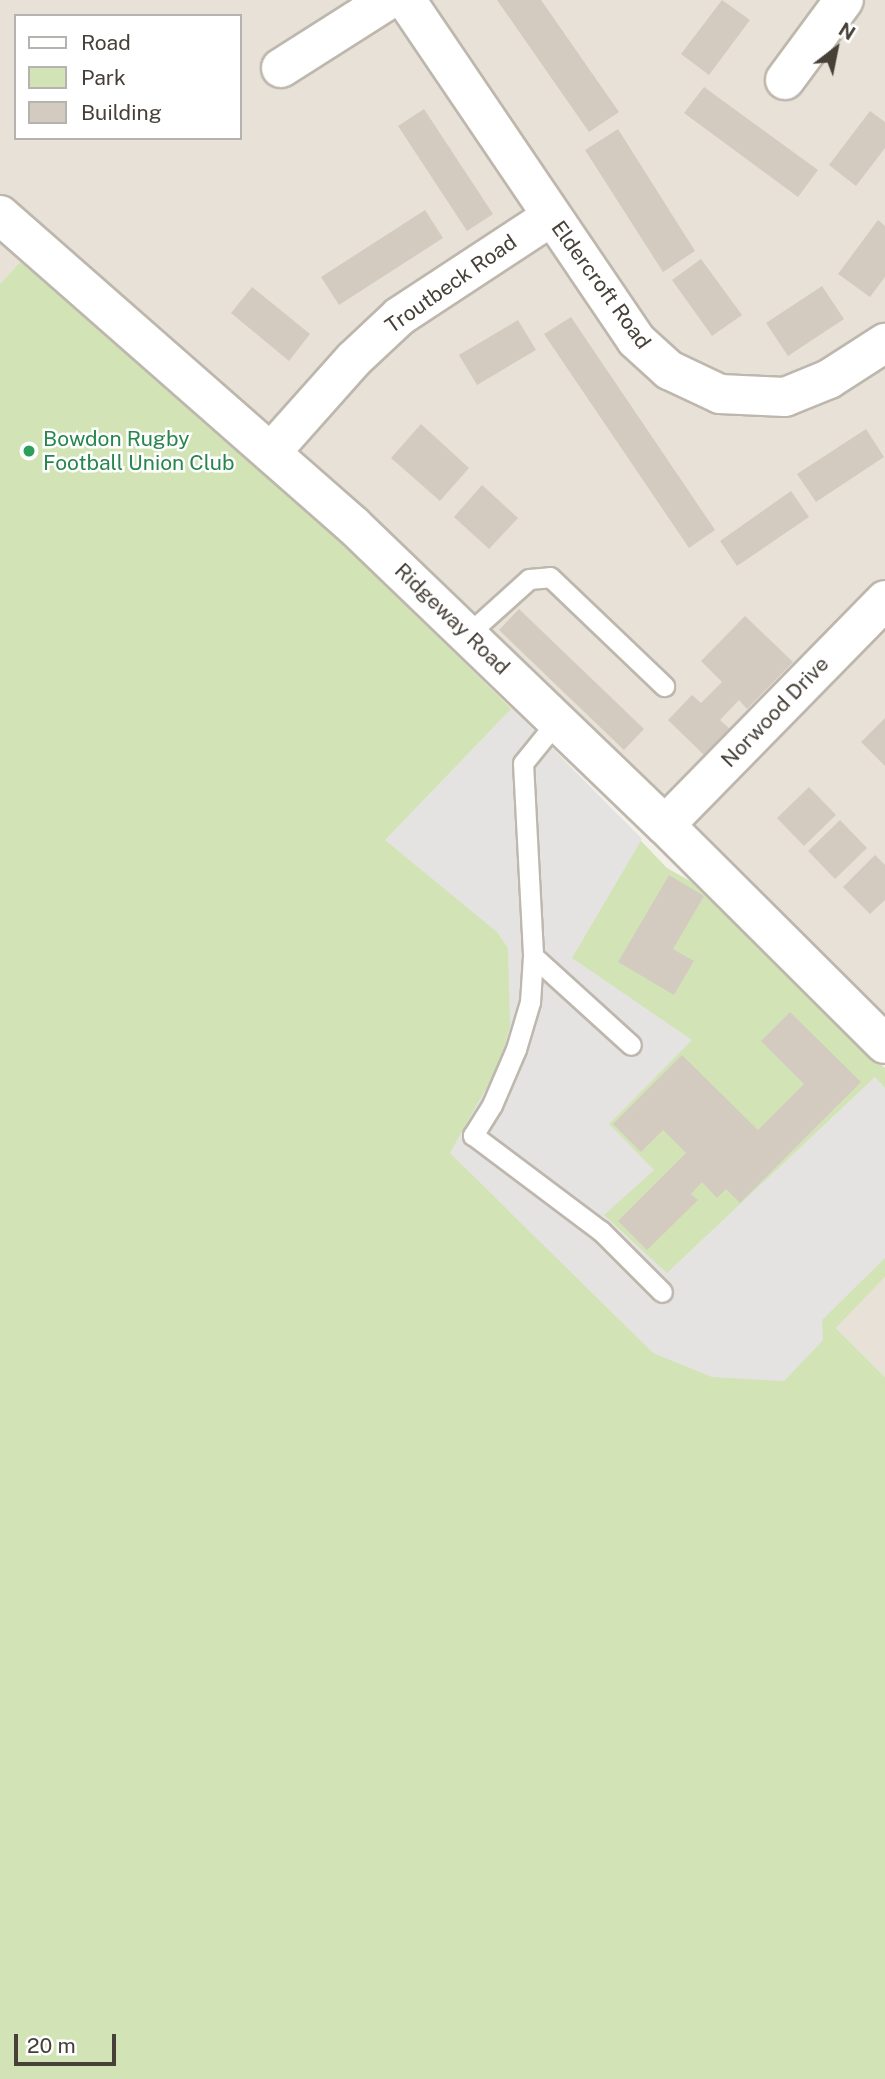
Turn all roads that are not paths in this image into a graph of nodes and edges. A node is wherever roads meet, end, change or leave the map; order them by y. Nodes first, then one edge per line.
1 (388, 0) edge
2 (406, 0) edge
3 (844, 0) edge
4 (276, 70) dead end
5 (782, 83) dead end
6 (0, 215) edge
7 (551, 216) junction
8 (885, 344) edge
9 (272, 451) junction
10 (885, 600) edge
11 (468, 634) junction
12 (664, 686) dead end
13 (558, 720) junction
14 (665, 825) junction
15 (533, 956) junction
16 (885, 1044) edge
17 (631, 1045) dead end
18 (662, 1292) dead end

1 - 4 street
2 - 7 street, Eldercroft Road
3 - 5 street
6 - 9 street, Ridgeway Road
7 - 8 street, Eldercroft Road
7 - 9 street, Troutbeck Road
9 - 11 street, Ridgeway Road
10 - 14 street, Norwood Drive
11 - 12 lane
11 - 13 street, Ridgeway Road
13 - 14 street, Ridgeway Road
13 - 15 lane
14 - 16 street, Ridgeway Road
15 - 17 lane
15 - 18 lane

